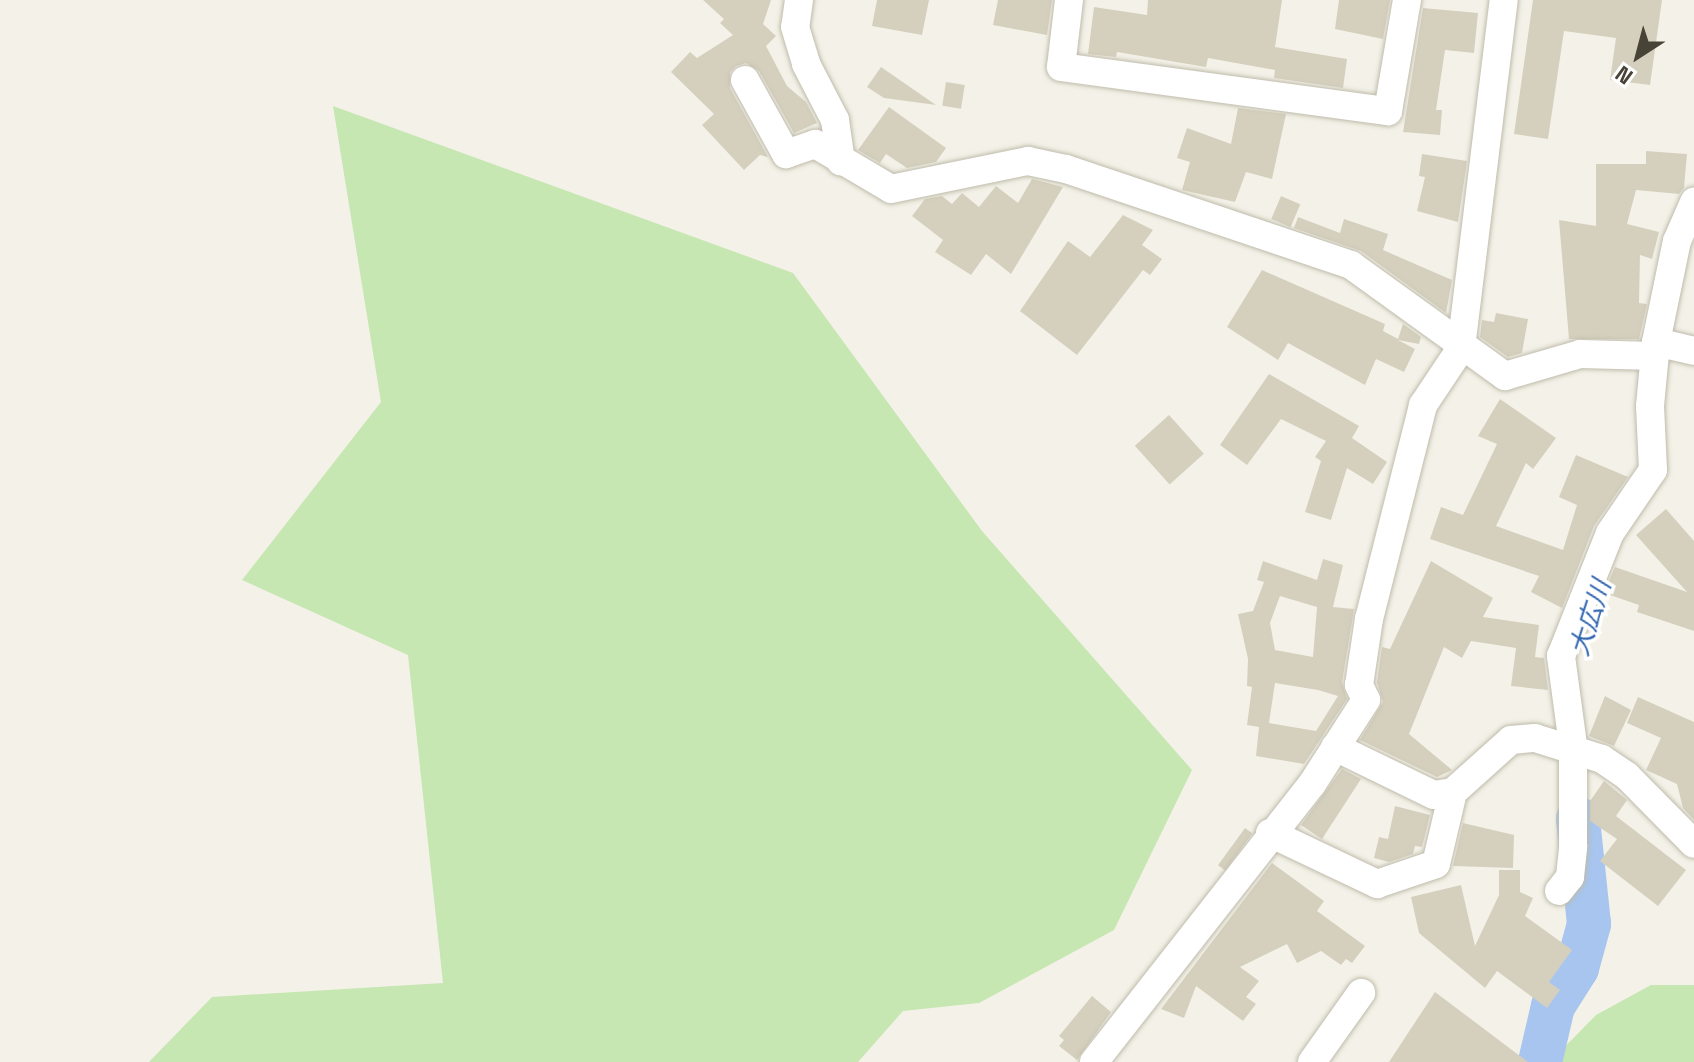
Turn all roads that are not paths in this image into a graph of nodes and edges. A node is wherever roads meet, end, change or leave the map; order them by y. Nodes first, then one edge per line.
1 (799, 0) edge
2 (1069, 0) edge
3 (1407, 0) edge
4 (1504, 0) edge
5 (745, 80) dead end
6 (841, 162) junction
7 (1694, 202) edge
8 (1461, 348) junction
9 (1656, 349) junction
10 (1694, 351) edge
11 (1335, 747) junction
12 (1573, 751) junction
13 (1453, 792) junction
14 (1270, 833) junction
15 (1694, 844) edge
16 (1559, 891) dead end
17 (1361, 993) dead end
18 (1094, 1062) edge
19 (1312, 1062) edge

1 - 6 street
2 - 3 street
4 - 8 street
5 - 6 street
6 - 8 street
7 - 9 street
8 - 9 street
8 - 11 street
9 - 10 street
9 - 12 street
11 - 13 street
11 - 14 street
12 - 13 street
12 - 15 street
12 - 16 street
13 - 14 street
14 - 18 street
17 - 19 street

